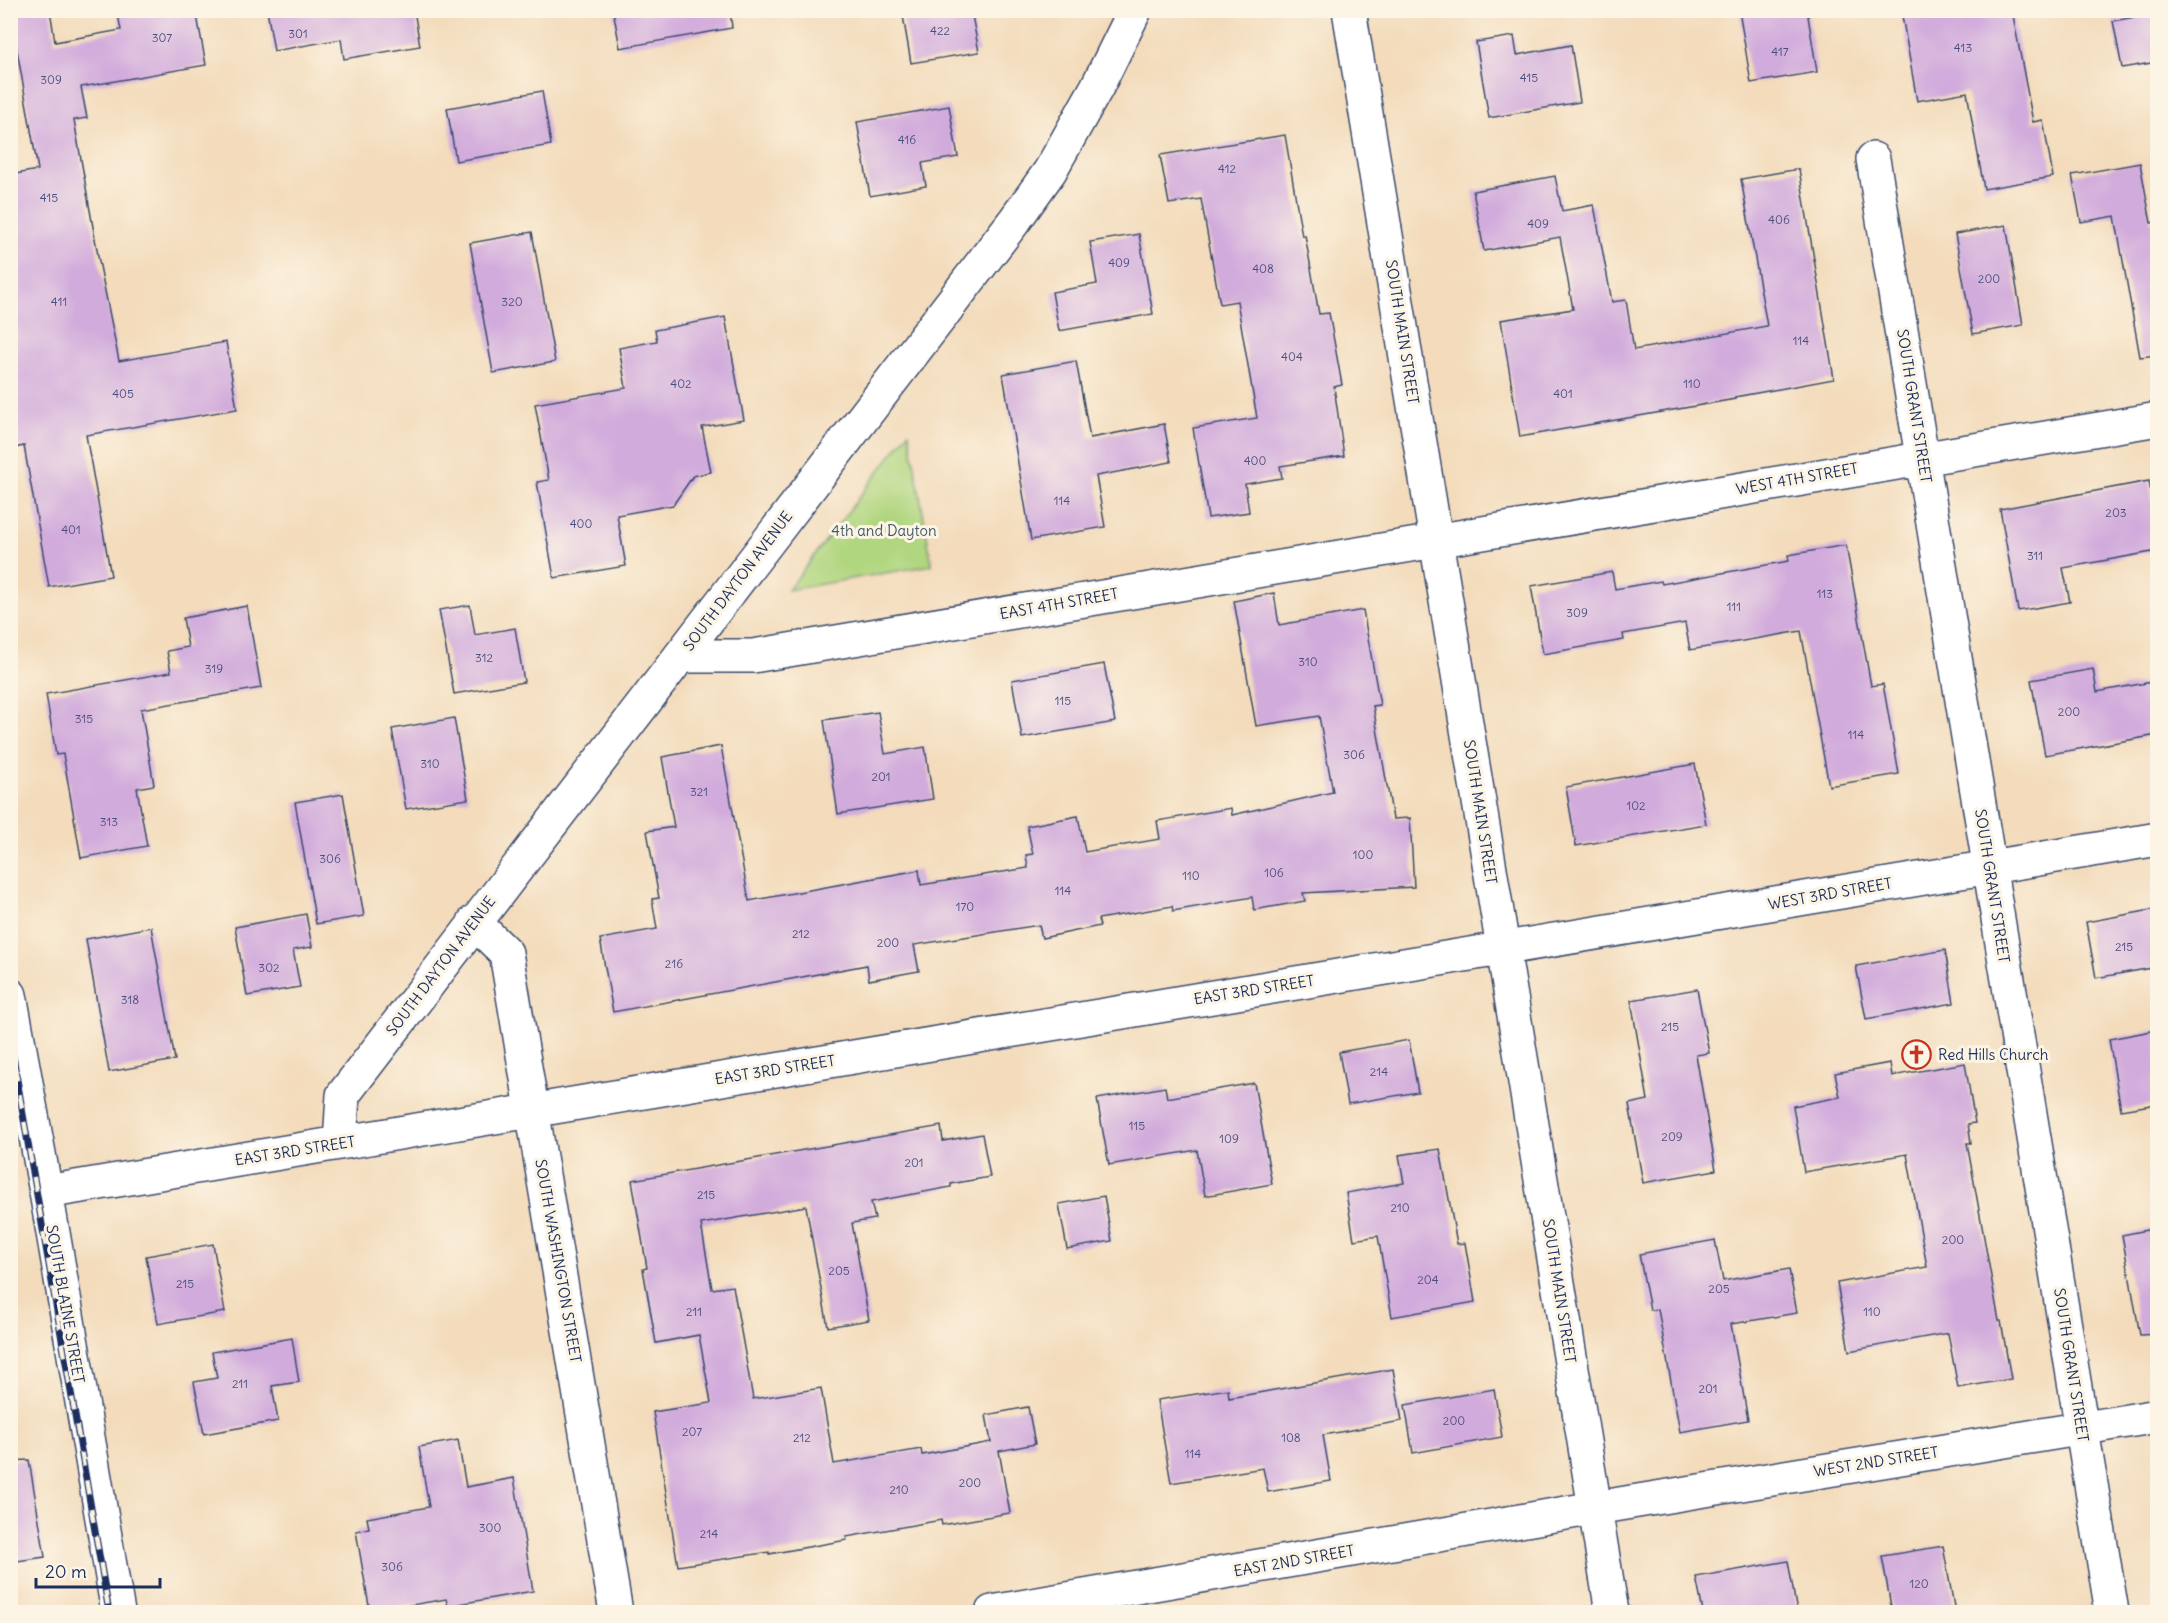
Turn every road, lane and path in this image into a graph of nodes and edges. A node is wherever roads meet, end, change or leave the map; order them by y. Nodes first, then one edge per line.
1 (1135, 10) edge
2 (1349, 10) edge
3 (1873, 159) dead end
4 (2157, 419) edge
5 (1922, 458) junction
6 (1436, 540) junction
7 (680, 656) junction
8 (2157, 839) edge
9 (1989, 867) junction
10 (474, 922) junction
11 (1503, 949) junction
12 (10, 995) edge
13 (533, 1111) junction
14 (340, 1143) junction
15 (46, 1192) junction
16 (2157, 1416) edge
17 (2082, 1429) junction
18 (1595, 1508) junction
19 (118, 1612) edge
20 (616, 1612) edge
21 (992, 1612) edge
22 (1612, 1612) edge
23 (2112, 1612) edge

1 - 7 street, SOUTH DAYTON AVENUE
2 - 6 street, SOUTH MAIN STREET
3 - 5 street, SOUTH GRANT STREET
4 - 5 street, WEST 4TH STREET
5 - 6 street, WEST 4TH STREET
5 - 9 street, SOUTH GRANT STREET
6 - 7 street, EAST 4TH STREET
6 - 11 street, SOUTH MAIN STREET
7 - 10 street, SOUTH DAYTON AVENUE
8 - 9 street, WEST 3RD STREET
9 - 11 street, WEST 3RD STREET
9 - 17 street, SOUTH GRANT STREET
10 - 13 street, SOUTH WASHINGTON STREET
10 - 14 street, SOUTH DAYTON AVENUE
11 - 13 street, EAST 3RD STREET
11 - 18 street, SOUTH MAIN STREET
12 - 15 street, SOUTH BLAINE STREET
13 - 14 street, EAST 3RD STREET
13 - 20 street, SOUTH WASHINGTON STREET
14 - 15 street, EAST 3RD STREET
15 - 19 street, SOUTH BLAINE STREET
16 - 17 street, WEST 2ND STREET
17 - 18 street, WEST 2ND STREET
17 - 23 street, SOUTH GRANT STREET
18 - 21 street, EAST 2ND STREET
18 - 22 street, SOUTH MAIN STREET

